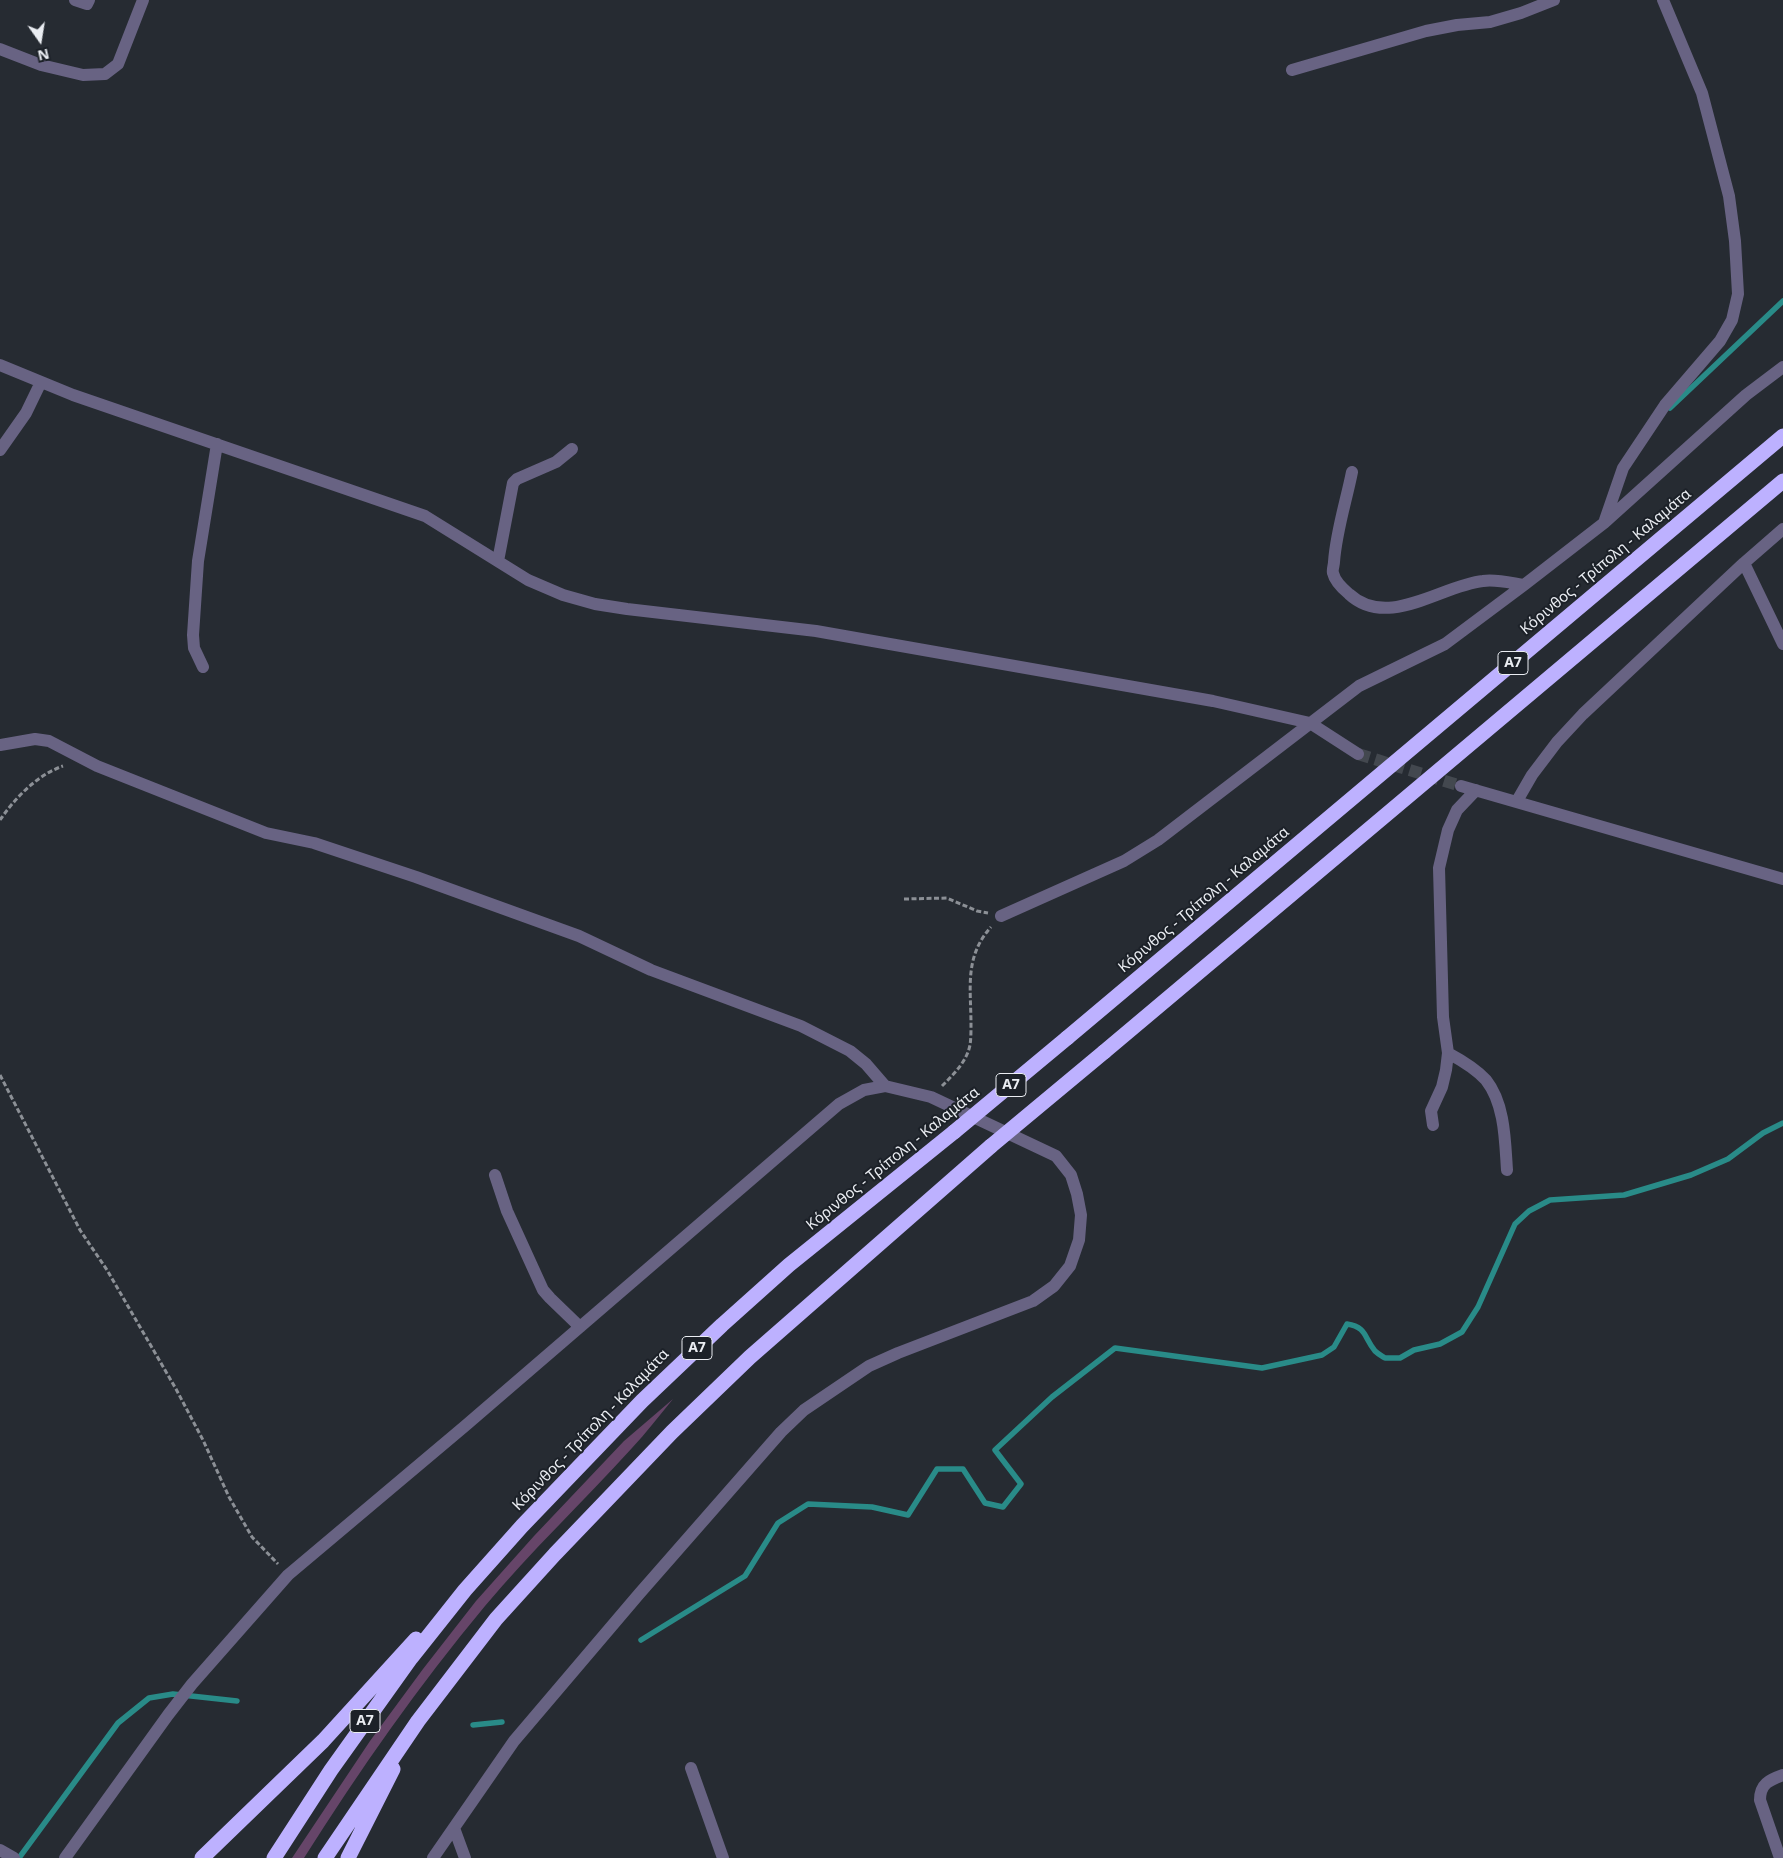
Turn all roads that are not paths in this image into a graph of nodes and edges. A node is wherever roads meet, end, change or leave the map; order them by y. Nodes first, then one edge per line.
1 (75, 0) edge
2 (89, 0) edge
3 (143, 0) edge
4 (1554, 0) edge
5 (1663, 0) edge
6 (0, 49) edge
7 (1292, 70) dead end
8 (0, 365) edge
9 (1783, 367) edge
10 (41, 382) junction
11 (1783, 436) edge
12 (216, 444) junction
13 (572, 449) dead end
14 (0, 450) edge
15 (1352, 472) dead end
16 (1783, 481) edge
17 (1604, 522) junction
18 (1783, 529) edge
19 (498, 561) junction
20 (1744, 563) junction
21 (1524, 585) junction
22 (1783, 644) edge
23 (203, 667) dead end
24 (1310, 723) junction
25 (0, 744) edge
26 (1358, 754) tunnel mouth
27 (1461, 786) tunnel mouth
28 (1476, 790) junction
29 (1517, 801) junction
30 (1783, 879) edge
31 (1001, 916) road end
32 (1448, 1053) junction
33 (885, 1086) junction
34 (1433, 1125) dead end
35 (1507, 1170) dead end
36 (495, 1175) dead end
37 (580, 1327) junction
38 (465, 1590) junction
39 (418, 1721) junction
40 (691, 1768) dead end
41 (1783, 1775) edge
42 (454, 1828) junction
43 (65, 1858) edge
44 (202, 1858) edge
45 (274, 1858) edge
46 (324, 1858) edge
47 (348, 1858) edge
48 (433, 1858) edge
49 (465, 1858) edge
50 (723, 1858) edge
51 (1780, 1858) edge

1 - 2 street
3 - 6 street
4 - 7 street
5 - 17 street
8 - 10 street
9 - 17 street
10 - 12 street
10 - 14 street
11 - 38 highway, Κόρινθος - Τρίπολη - Καλαμάτα / Α7, bridge
12 - 19 street
12 - 23 street
13 - 19 street
15 - 21 street
16 - 39 highway, Α7, bridge
17 - 21 street
18 - 20 street
19 - 24 street
20 - 22 street
20 - 29 street
21 - 24 street
24 - 26 street
24 - 31 street
25 - 33 street
27 - 28 street
28 - 29 street
28 - 32 street
29 - 30 street
32 - 34 street
32 - 35 street
33 - 37 street
33 - 42 street
36 - 37 street
37 - 43 street
38 - 44 highway
38 - 45 highway, Κόρινθος - Τρίπολη - Καλαμάτα / Α7
39 - 46 highway, Α7
39 - 47 highway
40 - 50 street
41 - 51 street
42 - 48 street
42 - 49 street

